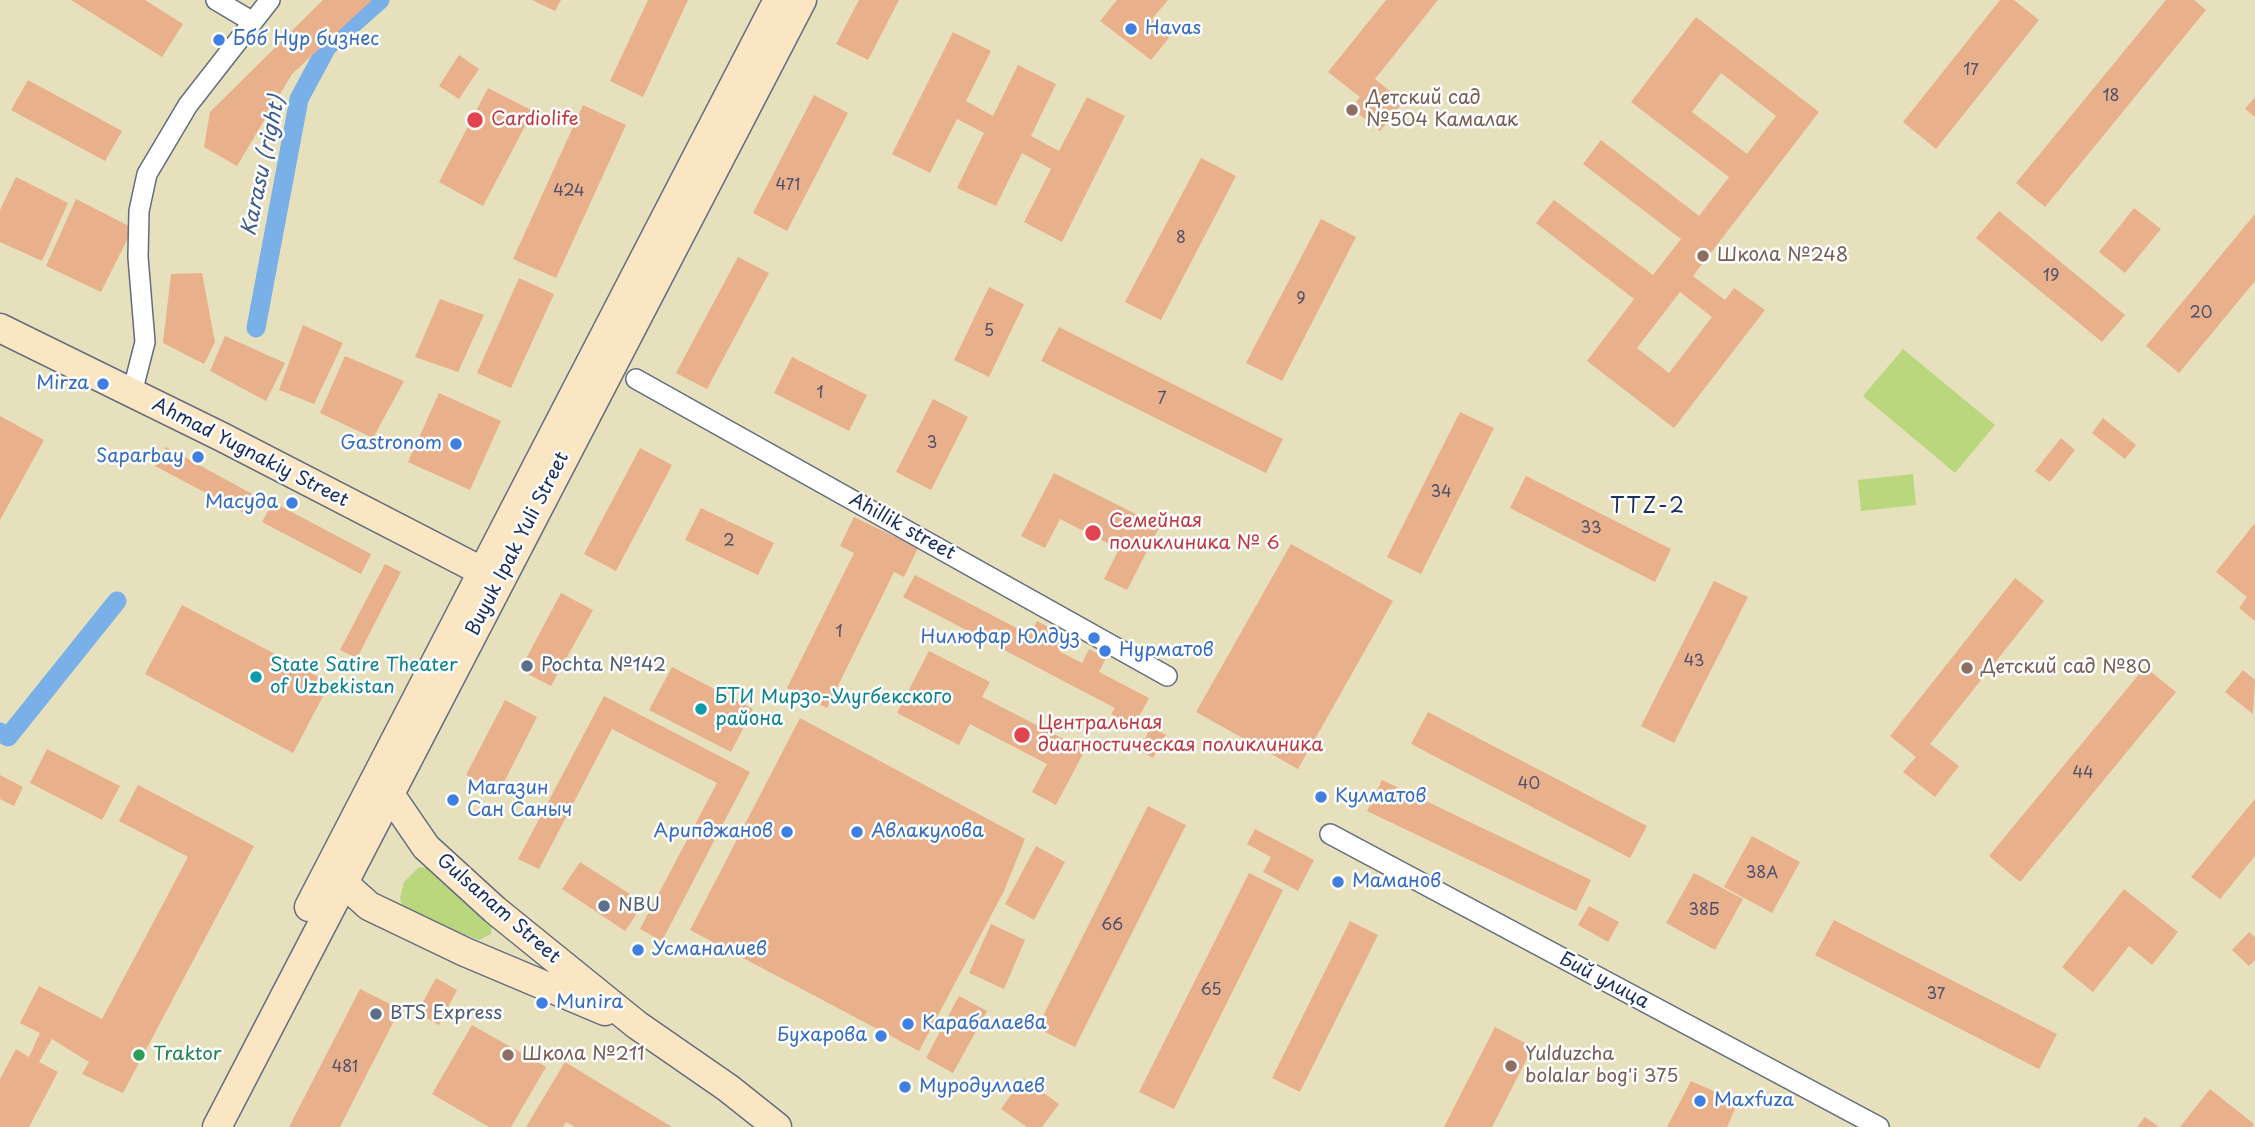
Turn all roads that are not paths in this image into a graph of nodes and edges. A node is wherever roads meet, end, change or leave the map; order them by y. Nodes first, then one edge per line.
1 (216, 0) edge
2 (271, 0) edge
3 (778, 0) edge
4 (802, 0) edge
5 (253, 22) junction
6 (0, 328) edge
7 (636, 379) dead end
8 (132, 393) junction
9 (490, 575) junction
10 (1167, 676) dead end
11 (381, 788) junction
12 (1330, 834) dead end
13 (335, 876) junction
14 (637, 1025) junction
15 (196, 1127) edge
16 (216, 1127) edge
17 (777, 1127) edge
18 (1879, 1127) edge

1 - 5 street
2 - 5 street
3 - 9 main road, Buyuk Ipak Yuli Street
4 - 9 main road, Buyuk Ipak Yuli Street
5 - 8 street
6 - 8 main road, Ahmad Yugnakiy Street
7 - 10 street, Ahillik street
8 - 9 main road, Ahmad Yugnakiy Street
9 - 11 main road, Buyuk Ipak Yuli Street
11 - 13 main road, Buyuk Ipak Yuli Street
11 - 14 main road, Gulsanam Street
12 - 18 street, Бий улица
13 - 14 main road, Gulsanam Street
13 - 15 main road, Buyuk Ipak Yuli Street
13 - 16 main road, Buyuk Ipak Yuli Street
14 - 17 main road, Gulsanam Street

